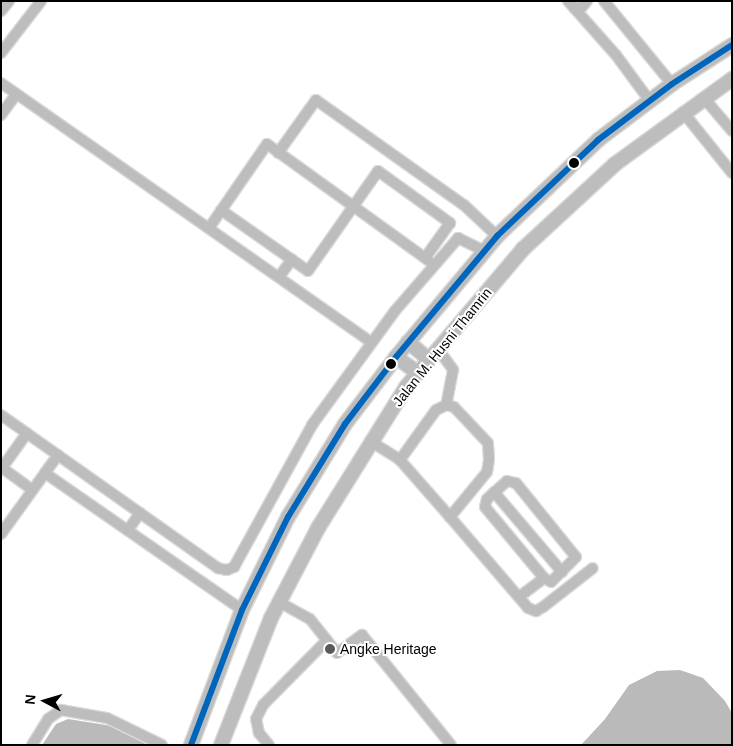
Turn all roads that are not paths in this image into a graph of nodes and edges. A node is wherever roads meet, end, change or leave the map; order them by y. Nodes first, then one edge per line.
1 (9, 1) edge
2 (41, 1) edge
3 (587, 1) edge
4 (604, 1) edge
5 (571, 4) edge
6 (1, 11) edge
7 (732, 45) edge
8 (1, 54) edge
9 (732, 79) edge
10 (1, 83) edge
11 (672, 84) junction
12 (16, 94) junction
13 (704, 98) junction
14 (649, 100) junction
15 (683, 112) junction
16 (1, 115) edge
17 (732, 131) edge
18 (278, 153) junction
19 (732, 172) edge
20 (353, 206) junction
21 (221, 210) junction
22 (209, 228) junction
23 (497, 236) junction
24 (485, 251) junction
25 (425, 258) junction
26 (292, 260) junction
27 (435, 264) junction
28 (279, 278) junction
29 (371, 342) junction
30 (408, 342) junction
31 (433, 354) junction
32 (396, 357) junction
33 (418, 373) junction
34 (446, 405) junction
35 (1, 415) edge
36 (27, 433) junction
37 (370, 441) junction
38 (58, 455) junction
39 (400, 460) junction
40 (2, 468) edge
41 (45, 473) junction
42 (33, 490) junction
43 (494, 492) junction
44 (140, 513) junction
45 (450, 517) junction
46 (128, 530) junction
47 (1, 534) edge
48 (593, 568) dead end
49 (562, 572) junction
50 (544, 578) junction
51 (519, 597) junction
52 (279, 602) junction
53 (242, 610) junction
54 (327, 640) junction
55 (32, 745) edge
56 (162, 745) edge
57 (191, 745) edge
58 (221, 745) edge
59 (269, 745) edge
60 (451, 745) edge

1 - 6 street
2 - 8 street
3 - 5 street
4 - 11 street
5 - 14 street
7 - 11 main road, Jalan M. Husni Thamrin
9 - 13 main road, Jalan M. Husni Thamrin
10 - 12 street
11 - 14 main road, Jalan M. Husni Thamrin
12 - 16 street
12 - 22 street
13 - 15 main road, Jalan M. Husni Thamrin
13 - 17 street
14 - 23 main road, Jalan M. Husni Thamrin
15 - 19 street
15 - 31 main road, Jalan M. Husni Thamrin
18 - 20 street
18 - 21 street
18 - 23 street
20 - 25 street
20 - 25 street
20 - 26 street
21 - 22 street
21 - 26 street
22 - 28 street
23 - 24 main road, Jalan M. Husni Thamrin
24 - 27 street
24 - 30 main road, Jalan M. Husni Thamrin
25 - 27 street
26 - 28 street
27 - 29 street
28 - 29 street
29 - 44 street
30 - 31 main road
30 - 32 main road, Jalan M. Husni Thamrin
31 - 33 main road, Jalan M. Husni Thamrin
31 - 34 street
32 - 33 main road
32 - 53 main road, Jalan M. Husni Thamrin
33 - 37 main road, Jalan M. Husni Thamrin
34 - 39 street
34 - 45 street
35 - 36 street
36 - 38 street
36 - 40 street
37 - 39 street
37 - 52 main road, Jalan M. Husni Thamrin
38 - 41 street
38 - 44 street
39 - 45 street
40 - 42 street
41 - 42 street
41 - 46 street
42 - 47 street
43 - 49 street
43 - 49 street
43 - 50 street
44 - 46 street
45 - 51 street
46 - 53 street
48 - 51 street
49 - 50 street
50 - 51 street
52 - 54 street
52 - 58 main road, Jalan M. Husni Thamrin
53 - 57 main road, Jalan M. Husni Thamrin
54 - 59 street
54 - 60 street
55 - 56 street

